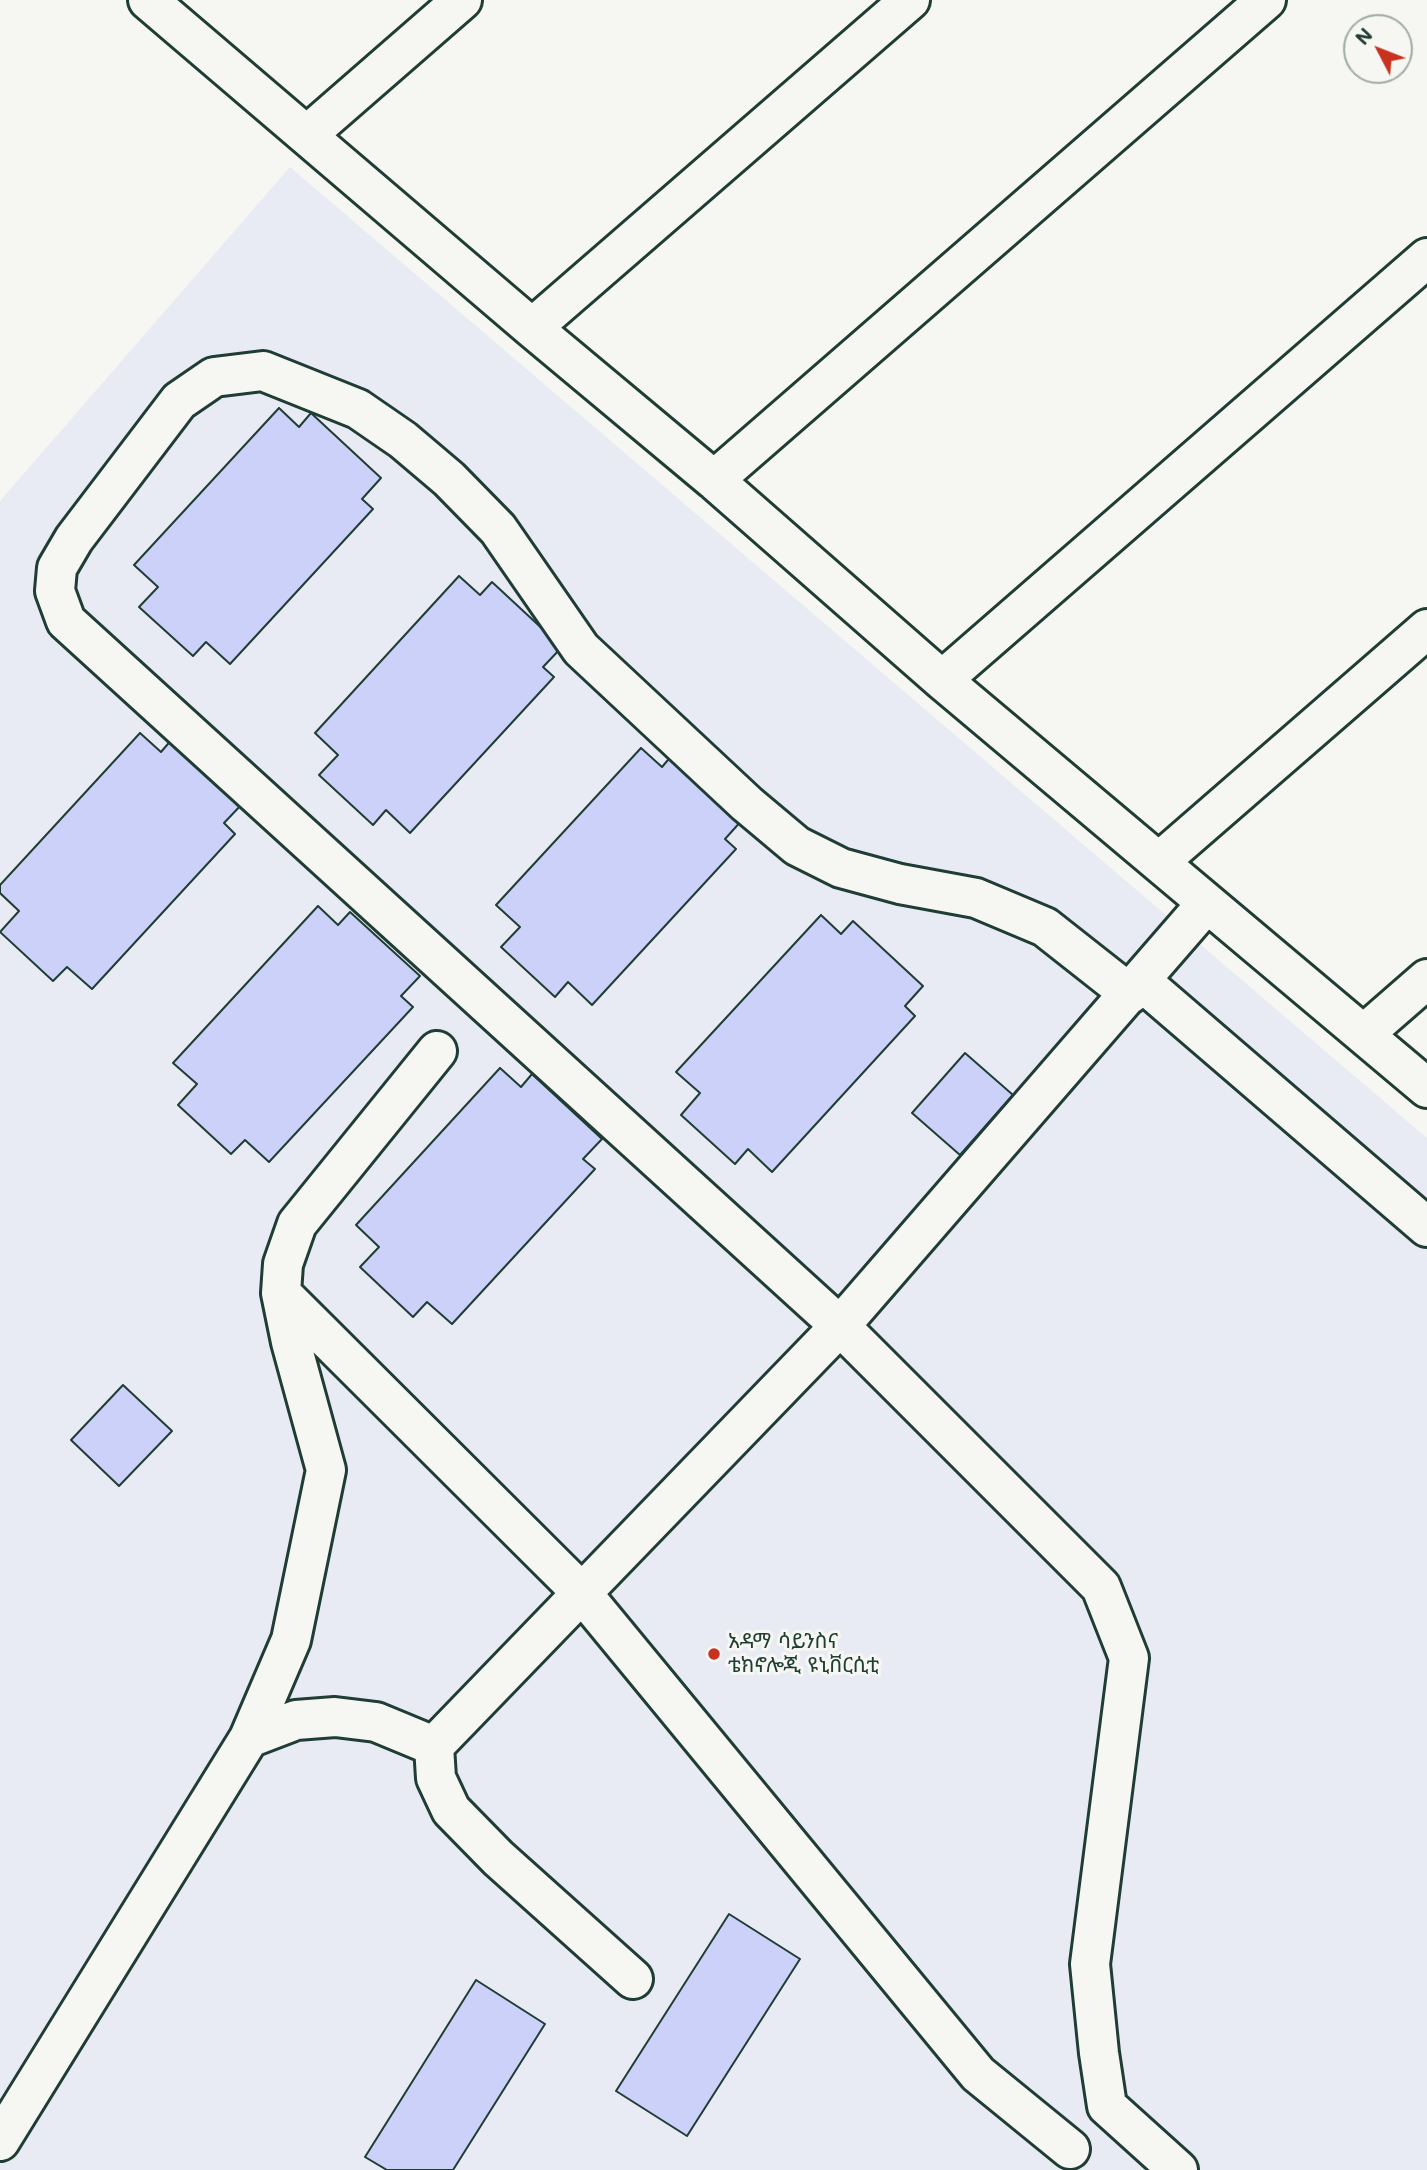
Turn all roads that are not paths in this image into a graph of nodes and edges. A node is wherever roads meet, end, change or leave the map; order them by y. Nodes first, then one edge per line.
1 (148, 0) edge
2 (462, 0) edge
3 (910, 0) edge
4 (1266, 0) edge
5 (307, 135) junction
6 (1427, 258) edge
7 (531, 328) junction
8 (714, 480) junction
9 (1427, 629) edge
10 (942, 680) junction
11 (1159, 862) junction
12 (1208, 903) junction
13 (1427, 979) edge
14 (1136, 988) junction
15 (1364, 1034) junction
16 (437, 1051) dead end
17 (1427, 1088) edge
18 (1427, 1227) edge
19 (281, 1293) junction
20 (841, 1326) junction
21 (581, 1591) junction
22 (249, 1738) junction
23 (434, 1746) junction
24 (633, 1979) dead end
25 (1107, 2106) junction
26 (0, 2141) edge
27 (1065, 2159) edge
28 (1178, 2170) edge

1 - 5 street
2 - 5 street
3 - 7 street
4 - 8 street
5 - 7 street
6 - 10 street
7 - 8 street
8 - 10 street
9 - 11 street
10 - 11 street
11 - 12 street
12 - 14 street
12 - 15 street
13 - 15 street
14 - 18 street
14 - 20 street
14 - 20 street
15 - 17 street
16 - 19 street
19 - 21 street
19 - 22 street
20 - 21 street
20 - 25 street
21 - 23 street
21 - 27 street
22 - 23 street
22 - 26 street
23 - 24 street
25 - 27 street
25 - 28 street

